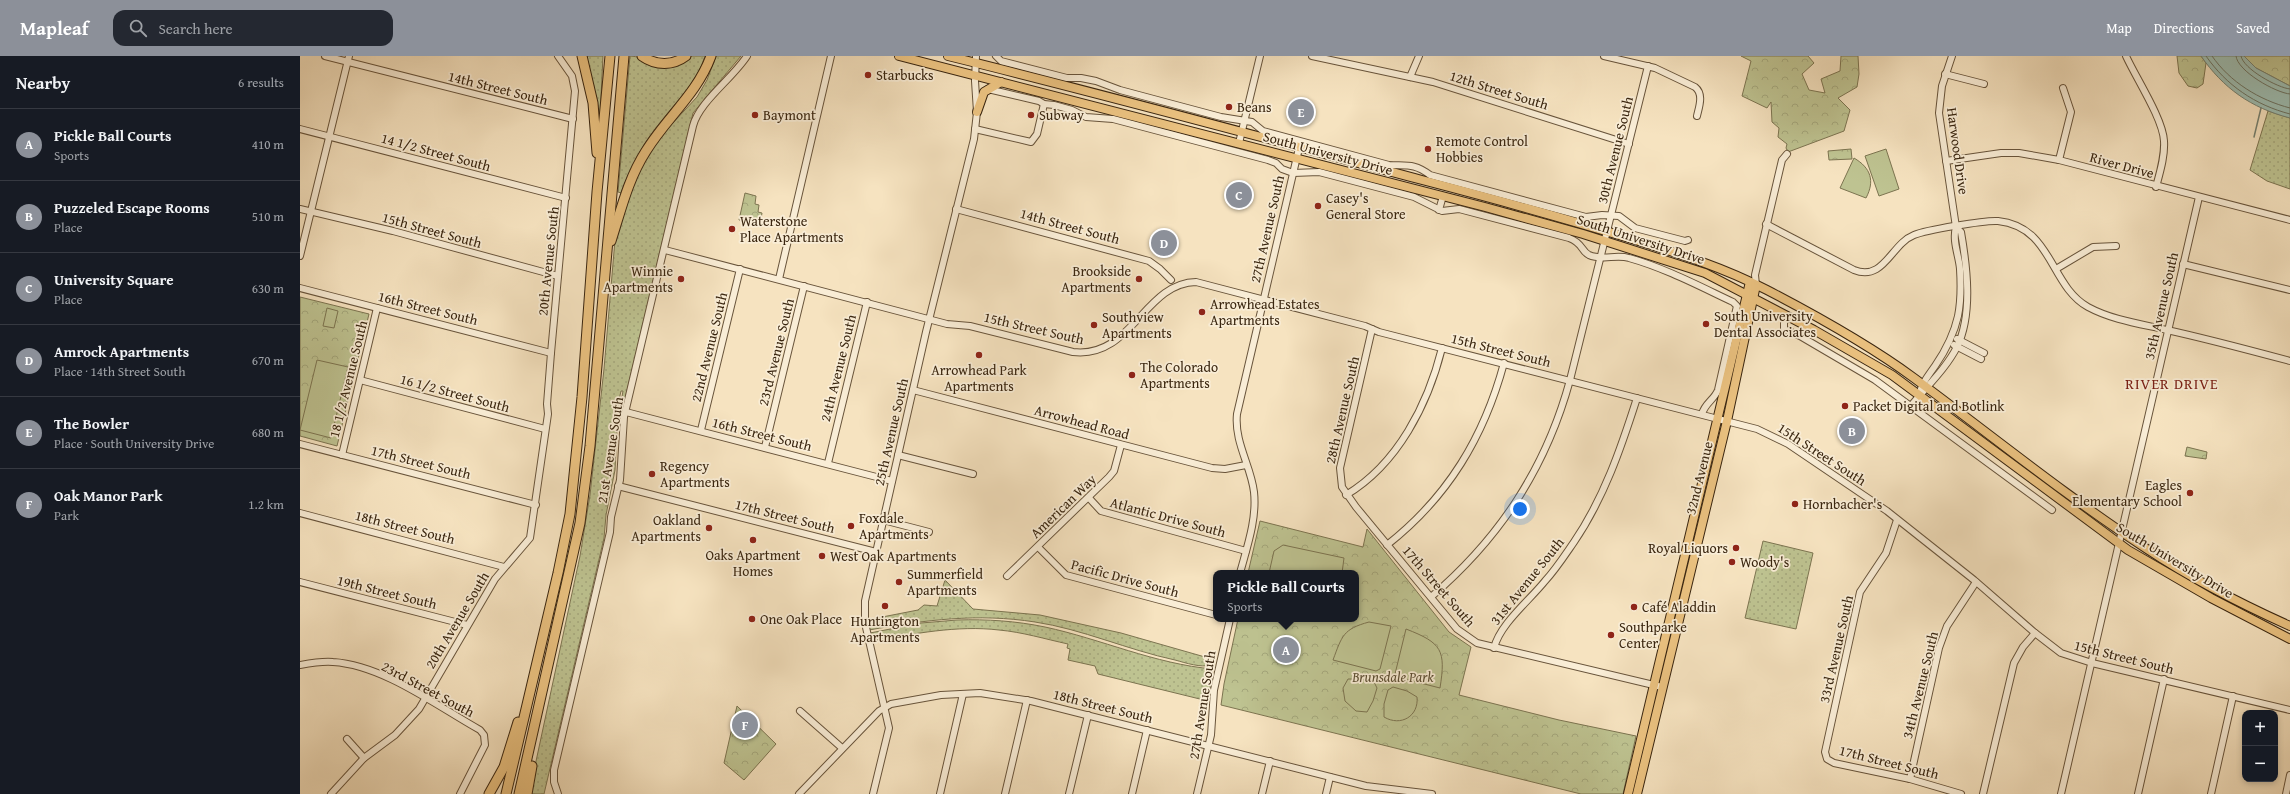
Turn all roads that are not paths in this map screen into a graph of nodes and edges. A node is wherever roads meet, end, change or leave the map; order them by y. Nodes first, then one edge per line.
1 (325, 56) edge
2 (558, 56) edge
3 (582, 56) edge
4 (610, 56) edge
5 (624, 56) edge
6 (642, 56) edge
7 (686, 56) edge
8 (711, 56) edge
9 (747, 56) edge
10 (831, 56) edge
11 (899, 56) edge
12 (948, 56) edge
13 (996, 56) edge
14 (1260, 56) edge
15 (1312, 56) edge
16 (1419, 56) edge
17 (1424, 56) edge
18 (1604, 56) edge
19 (1952, 56) edge
20 (2126, 56) edge
21 (349, 59) edge
22 (977, 60) edge
23 (1648, 66) junction
24 (1411, 74) junction
25 (1945, 74) junction
26 (975, 75) junction
27 (1090, 80) junction
28 (1001, 82) junction
29 (1984, 84) dead end
30 (2062, 88) dead end
31 (988, 89) junction
32 (1040, 92) junction
33 (1087, 92) junction
34 (1044, 104) junction
35 (1090, 104) junction
36 (1129, 104) junction
37 (977, 112) junction
38 (1697, 116) dead end
39 (573, 119) junction
40 (1244, 120) junction
41 (300, 129) edge
42 (975, 129) junction
43 (1241, 132) junction
44 (330, 137) junction
45 (1239, 143) junction
46 (1629, 144) junction
47 (1299, 148) junction
48 (1787, 154) dead end
49 (1296, 158) junction
50 (2059, 160) junction
51 (1946, 161) junction
52 (1412, 166) junction
53 (1293, 173) junction
54 (1410, 177) junction
55 (1370, 178) junction
56 (2156, 187) junction
57 (597, 192) junction
58 (1443, 196) junction
59 (1487, 197) junction
60 (2198, 197) junction
61 (566, 198) junction
62 (300, 209) edge
63 (956, 209) junction
64 (1439, 210) junction
65 (310, 211) junction
66 (1612, 216) junction
67 (2290, 220) edge
68 (1766, 224) junction
69 (1956, 227) junction
70 (1608, 232) junction
71 (1688, 240) dead end
72 (1605, 241) junction
73 (2116, 246) dead end
74 (665, 250) junction
75 (300, 256) edge
76 (1601, 257) junction
77 (606, 260) junction
78 (2184, 264) junction
79 (740, 269) junction
80 (2056, 269) junction
81 (558, 276) junction
82 (779, 279) junction
83 (1171, 280) dead end
84 (1753, 283) junction
85 (804, 286) junction
86 (300, 288) edge
87 (1961, 290) junction
88 (2290, 290) edge
89 (1968, 291) junction
90 (1750, 297) junction
91 (1264, 299) junction
92 (866, 302) junction
93 (377, 308) junction
94 (1787, 315) junction
95 (930, 319) junction
96 (1372, 329) junction
97 (2167, 330) junction
98 (1950, 340) junction
99 (1958, 343) junction
100 (1442, 348) junction
101 (551, 353) junction
102 (1983, 356) dead end
103 (2290, 361) edge
104 (1504, 363) junction
105 (360, 380) junction
106 (1570, 380) junction
107 (1924, 386) junction
108 (913, 390) junction
109 (1919, 395) junction
110 (1637, 398) junction
111 (1910, 407) junction
112 (626, 412) junction
113 (1702, 414) junction
114 (1718, 419) junction
115 (1727, 421) junction
116 (545, 429) junction
117 (701, 430) junction
118 (300, 444) edge
119 (1121, 445) junction
120 (765, 447) junction
121 (342, 455) junction
122 (898, 455) junction
123 (828, 463) junction
124 (1246, 465) junction
125 (2023, 472) junction
126 (973, 474) dead end
127 (892, 481) junction
128 (2015, 483) junction
129 (618, 486) junction
130 (1346, 495) junction
131 (1088, 498) junction
132 (536, 504) junction
133 (2052, 510) dead end
134 (300, 513) edge
135 (883, 520) junction
136 (1897, 520) junction
137 (929, 532) dead end
138 (2122, 532) junction
139 (2120, 544) junction
140 (1387, 545) junction
141 (1038, 547) junction
142 (1246, 551) junction
143 (876, 552) junction
144 (504, 567) junction
145 (1241, 570) edge
146 (1007, 576) dead end
147 (300, 582) edge
148 (1976, 582) junction
149 (1431, 598) junction
150 (1213, 614) edge
151 (1229, 622) edge
152 (467, 625) junction
153 (2290, 626) edge
154 (2035, 633) junction
155 (2290, 639) edge
156 (1494, 648) junction
157 (2092, 662) junction
158 (300, 665) edge
159 (537, 666) junction
160 (2164, 679) junction
161 (1654, 685) junction
162 (545, 686) junction
163 (1662, 687) junction
164 (963, 694) junction
165 (2233, 696) junction
166 (425, 698) junction
167 (1027, 700) junction
168 (885, 708) junction
169 (2290, 710) edge
170 (800, 711) dead end
171 (1088, 715) junction
172 (1147, 730) junction
173 (347, 739) dead end
174 (1826, 743) joint
175 (1208, 746) junction
176 (842, 748) junction
177 (364, 758) junction
178 (1270, 761) junction
179 (2290, 775) edge
180 (1330, 777) junction
181 (1910, 779) junction
182 (1391, 792) edge
183 (331, 794) edge
184 (460, 794) edge
185 (489, 794) edge
186 (506, 794) edge
187 (519, 794) edge
188 (527, 794) edge
189 (558, 794) edge
190 (799, 794) edge
191 (873, 794) edge
192 (940, 794) edge
193 (1005, 794) edge
194 (1069, 794) edge
195 (1132, 794) edge
196 (1197, 794) edge
197 (1262, 794) edge
198 (1326, 794) edge
199 (1432, 794) edge
200 (1628, 794) edge
201 (1637, 794) edge
202 (1961, 794) edge
203 (1983, 794) edge
204 (2061, 794) edge
205 (2138, 794) edge
206 (2211, 794) edge
207 (2286, 794) edge

1 - 21 street, 14th Street South
2 - 39 street, 20th Avenue South
3 - 57 highway
4 - 57 highway
5 - 77 highway
6 - 7 highway
8 - 77 highway
9 - 74 street, 21st Avenue South
10 - 82 street
11 - 26 main road, South University Drive
12 - 22 main road, South University Drive
13 - 27 street
14 - 40 street
15 - 24 street, 12th Street South
16 - 24 street
17 - 24 street
18 - 23 street
19 - 25 street, Harwood Drive
20 - 56 street
21 - 39 street, 14th Street South
21 - 44 street
22 - 26 street
22 - 33 main road, South University Drive
23 - 38 street
23 - 46 street, 30th Avenue South
24 - 46 street, 12th Street South
25 - 29 street
25 - 51 street, Harwood Drive
26 - 28 main road, South University Drive
26 - 37 street, 25th Avenue South
27 - 33 street
27 - 40 street
28 - 31 main road
28 - 32 main road, South University Drive
30 - 50 street
31 - 34 street
31 - 37 main road
32 - 33 main road
32 - 35 main road, South University Drive
33 - 36 main road, South University Drive
34 - 42 street
34 - 53 street
35 - 36 main road
35 - 45 main road, South University Drive
36 - 43 main road, South University Drive
37 - 42 street, 25th Avenue South
39 - 61 street, 20th Avenue South
40 - 43 street
40 - 52 street
41 - 44 street, 14 1/2 Street South
42 - 63 street, 25th Avenue South
43 - 45 street
43 - 47 main road, South University Drive
44 - 61 street, 14 1/2 Street South
44 - 65 street
45 - 49 main road, South University Drive
46 - 66 street, 30th Avenue South
47 - 49 street, 27th Avenue South
47 - 54 main road, South University Drive
48 - 68 street, 32nd Avenue
49 - 53 street, 27th Avenue South
49 - 55 main road, South University Drive
50 - 51 street, River Drive
50 - 56 street, River Drive
51 - 69 street, Harwood Drive
52 - 54 street
52 - 66 street
53 - 64 street
53 - 91 street, 27th Avenue South
54 - 55 main road
54 - 59 main road, South University Drive
55 - 58 main road, South University Drive
56 - 60 street, River Drive
57 - 159 highway
58 - 59 main road
58 - 64 street
58 - 72 main road, South University Drive
59 - 70 main road, South University Drive
60 - 67 street, River Drive
60 - 78 street, 35th Avenue South
61 - 81 street, 20th Avenue South
62 - 65 street, 15th Street South
63 - 83 street, 14th Street South
63 - 95 street, 25th Avenue South
64 - 76 street
65 - 75 street
65 - 81 street, 15th Street South
66 - 70 street, 30th Avenue South
66 - 71 street
68 - 69 street
68 - 84 street, 32nd Avenue
69 - 80 street
69 - 87 street, Harwood Drive
69 - 89 street, Harwood Drive
70 - 72 street, 30th Avenue South
70 - 84 main road, South University Drive
72 - 76 street, 30th Avenue South
72 - 90 main road, South University Drive
73 - 80 street
74 - 79 street, 15th Street South
74 - 112 street, 21st Avenue South
76 - 106 street, 30th Avenue South
76 - 113 street
77 - 162 highway
78 - 88 street
78 - 97 street, 35th Avenue South
79 - 82 street, 15th Street South
79 - 117 street, 22nd Avenue South
80 - 97 street
81 - 101 street, 20th Avenue South
82 - 85 street, 15th Street South
84 - 90 main road, 32nd Avenue
84 - 107 main road, South University Drive
85 - 92 street, 15th Street South
85 - 120 street, 23rd Avenue South
86 - 93 street, 16th Street South
87 - 89 street
87 - 98 street, Harwood Drive
89 - 99 street, Harwood Drive
90 - 94 main road, South University Drive
90 - 114 main road, 32nd Avenue
90 - 115 main road, 32nd Avenue
91 - 95 street, 15th Street South
91 - 96 street, 15th Street South
91 - 124 street, 27th Avenue South
92 - 95 street, 15th Street South
92 - 123 street, 24th Avenue South
93 - 101 street, 16th Street South
93 - 105 street, 18 1/2 Avenue South
94 - 109 main road, South University Drive
94 - 111 street
95 - 108 street, 25th Avenue South
96 - 100 street, 15th Street South
96 - 130 street, 28th Avenue South
97 - 103 street
97 - 138 street, 35th Avenue South
98 - 99 street
98 - 107 street, Harwood Drive
99 - 102 street
99 - 107 street, Harwood Drive
100 - 104 street, 15th Street South
100 - 130 street
101 - 116 street, 20th Avenue South
104 - 106 street, 15th Street South
104 - 140 street
105 - 116 street, 16 1/2 Street South
105 - 121 street, 18 1/2 Avenue South
106 - 110 street, 15th Street South
106 - 149 street, 30th Avenue South
107 - 109 street, Harwood Drive
107 - 138 main road, South University Drive
108 - 119 street, Arrowhead Road
108 - 122 street, 25th Avenue South
109 - 111 street, Harwood Drive
109 - 125 main road, South University Drive
110 - 113 street, 15th Street South
110 - 156 street, 31st Avenue South
111 - 128 street
112 - 117 street, 16th Street South
112 - 129 street, 21st Avenue South
113 - 114 street, 15th Street South
114 - 115 street, 15th Street South
114 - 161 main road, 32nd Avenue
115 - 136 street, 15th Street South
115 - 163 main road, 32nd Avenue
116 - 132 street, 20th Avenue South
117 - 120 street, 16th Street South
118 - 121 street, 17th Street South
119 - 124 street, Arrowhead Road
119 - 131 street, American Way
120 - 123 street, 16th Street South
121 - 132 street, 17th Street South
122 - 126 street
122 - 127 street, 25th Avenue South
123 - 127 street, 16th Street South
124 - 142 street, 27th Avenue South
125 - 128 street
125 - 139 main road, South University Drive
127 - 135 street, 25th Avenue South
128 - 133 street
129 - 143 street, 17th Street South
129 - 189 street, 21st Avenue South
130 - 140 street, 17th Street South
131 - 141 street, American Way
131 - 142 street, Atlantic Drive South
132 - 144 street, 20th Avenue South
134 - 144 street, 18th Street South
135 - 137 street
135 - 143 street, 25th Avenue South
136 - 148 street, 15th Street South
136 - 174 street, 33rd Avenue South
138 - 139 street, 35th Avenue South
138 - 153 main road, South University Drive
139 - 155 main road, South University Drive
139 - 157 street, 35th Avenue South
140 - 149 street, 17th Street South
141 - 146 street, American Way
141 - 150 street, Pacific Drive South
142 - 145 street, 27th Avenue South
143 - 168 street, 25th Avenue South
144 - 152 street, 20th Avenue South
147 - 152 street, 19th Street South
148 - 154 street, 15th Street South
148 - 181 street, 34th Avenue South
149 - 156 street, 17th Street South
151 - 175 street, 27th Avenue South
152 - 166 street, 20th Avenue South
154 - 157 street, 15th Street South
154 - 203 street
156 - 161 street, 17th Street South
157 - 160 street, 15th Street South
157 - 204 street, 35th Avenue South
158 - 166 street, 23rd Street South
159 - 185 highway
159 - 186 highway
160 - 165 street, 15th Street South
160 - 205 street
161 - 163 street
161 - 200 main road, 32nd Avenue
162 - 187 highway
162 - 188 highway
163 - 201 main road, 32nd Avenue
164 - 167 street, 18th Street South
164 - 168 street, 18th Street South
164 - 192 street
165 - 169 street, 15th Street South
165 - 206 street
166 - 177 street, 20th Avenue South
166 - 184 street, 23rd Street South
167 - 171 street, 18th Street South
167 - 193 street
168 - 176 street, 18th Street South
168 - 191 street, 25th Avenue South
170 - 176 street
171 - 172 street, 18th Street South
171 - 194 street
172 - 175 street, 18th Street South
172 - 195 street
173 - 177 street
174 - 181 street, 17th Street South
175 - 178 street, 18th Street South
175 - 196 street, 27th Avenue South
176 - 190 street, 18th Street South
177 - 183 street, 20th Avenue South
178 - 180 street, 18th Street South
178 - 197 street
179 - 207 street
180 - 182 street, 18th Street South
180 - 198 street
181 - 202 street, 17th Street South
182 - 199 street, 18th Street South

